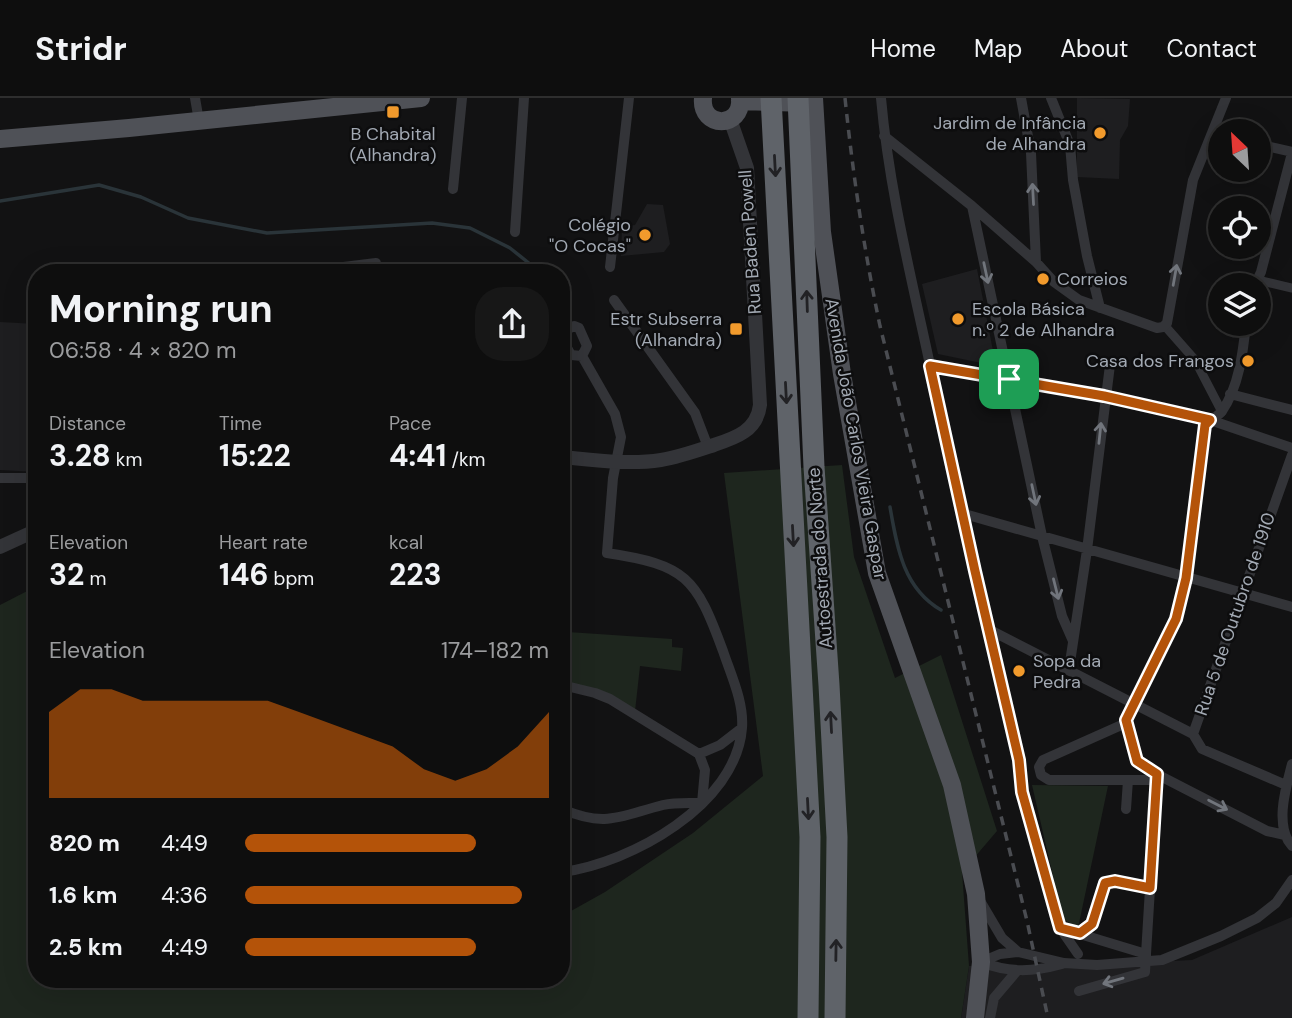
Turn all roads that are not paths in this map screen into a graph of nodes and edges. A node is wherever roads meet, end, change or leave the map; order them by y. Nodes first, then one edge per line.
1 (195, 98) edge
2 (421, 98) edge
3 (462, 98) edge
4 (524, 98) edge
5 (629, 98) edge
6 (703, 98) edge
7 (771, 98) edge
8 (881, 98) edge
9 (1021, 98) edge
10 (1051, 98) edge
11 (1226, 98) edge
12 (397, 99) edge
13 (740, 99) edge
14 (809, 100) edge
15 (730, 119) junction
16 (1221, 119) edge
17 (199, 121) junction
18 (884, 136) junction
19 (0, 139) edge
20 (1271, 147) edge
21 (1208, 151) edge
22 (1292, 152) edge
23 (453, 189) dead end
24 (972, 206) junction
25 (515, 232) dead end
26 (1036, 262) junction
27 (376, 263) dead end
28 (369, 264) edge
29 (610, 267) dead end
30 (1259, 273) edge
31 (1271, 286) edge
32 (1292, 289) edge
33 (614, 300) dead end
34 (1100, 308) junction
35 (1165, 326) junction
36 (570, 328) edge
37 (1244, 336) edge
38 (570, 353) edge
39 (582, 356) junction
40 (1110, 365) dead end
41 (930, 366) junction
42 (1009, 379) junction
43 (1230, 394) junction
44 (1104, 396) junction
45 (1292, 410) edge
46 (1222, 412) junction
47 (1210, 420) junction
48 (708, 447) junction
49 (1292, 448) edge
50 (1292, 454) edge
51 (570, 458) edge
52 (616, 462) junction
53 (0, 478) edge
54 (28, 478) edge
55 (961, 513) junction
56 (28, 534) edge
57 (1042, 536) junction
58 (0, 547) edge
59 (1087, 550) junction
60 (1186, 578) junction
61 (1242, 593) junction
62 (1292, 607) edge
63 (988, 629) junction
64 (1073, 641) junction
65 (1069, 669) junction
66 (570, 687) edge
67 (1134, 703) junction
68 (1126, 723) junction
69 (742, 728) junction
70 (1194, 734) junction
71 (699, 754) junction
72 (1292, 764) edge
73 (1157, 777) junction
74 (1128, 780) junction
75 (1289, 784) edge
76 (702, 803) junction
77 (1126, 809) dead end
78 (570, 812) edge
79 (1285, 835) junction
80 (1292, 846) edge
81 (570, 870) edge
82 (1292, 881) edge
83 (1150, 888) junction
84 (976, 894) junction
85 (1060, 928) junction
86 (1080, 933) junction
87 (1018, 953) junction
88 (1078, 954) dead end
89 (1146, 954) junction
90 (981, 962) junction
91 (1064, 963) junction
92 (1016, 972) junction
93 (1079, 991) dead end
94 (808, 1018) edge
95 (835, 1018) edge
96 (975, 1018) edge
97 (990, 1018) edge

1 - 17 street
2 - 12 main road
3 - 23 street
4 - 25 street
5 - 29 street
6 - 15 main road
7 -> 94 highway, Autoestrada do Norte
8 - 18 street
26 -> 9 street
10 - 34 street
11 - 16 street
12 - 17 main road
13 - 14 main road
13 - 15 main road
14 - 84 main road, Avenida João Carlos Vieira Gaspar
95 -> 14 highway, Autoestrada do Norte
15 - 48 street, Rua Baden Powell
17 - 19 main road
18 - 24 street
18 - 41 street
20 - 22 street
35 -> 21 street
22 - 30 street
24 - 26 street
24 -> 42 street
26 - 34 street
27 - 28 street
31 - 32 street
33 - 48 street
34 - 35 street
35 - 46 street
36 - 39 street
37 - 43 street
38 - 39 street
39 - 52 street
40 - 44 street
41 - 42 street
41 - 55 street
42 - 44 street
42 -> 57 street
43 - 45 street
43 - 46 street
44 - 47 street
59 -> 44 street
46 - 47 street
47 - 49 street
47 - 60 street
48 - 52 street, Rua Baden Powell
50 - 61 street, Rua 5 de Outubro de 1910
51 - 52 street, Rua Baden Powell
52 - 69 street
53 - 54 street
55 - 57 street
55 - 63 street
56 - 58 street
57 - 59 street
57 -> 64 street
59 - 60 street
59 - 64 street
60 - 61 street
60 - 67 street
61 - 62 street
61 - 70 street, Rua 5 de Outubro de 1910
63 - 65 street
63 - 85 street
64 - 65 street
65 - 67 street
66 - 71 street
67 - 68 street
67 - 70 street
68 - 73 street
68 - 74 street
69 - 71 street
69 - 76 street
70 - 75 street
71 - 76 street
72 - 75 street
73 - 74 street
73 -> 79 street
73 - 83 street
74 - 77 street
75 - 79 street
76 - 78 street
76 - 81 street
79 - 80 street
82 - 91 street
83 - 86 street
83 - 89 street
84 - 87 street
84 - 90 main road, Avenida João Carlos Vieira Gaspar
85 - 86 street
85 - 88 street
86 - 89 street
87 - 90 street
87 - 91 street
89 -> 93 street
90 - 92 street
90 - 96 main road, Avenida João Carlos Vieira Gaspar
91 - 92 street
92 - 97 street

